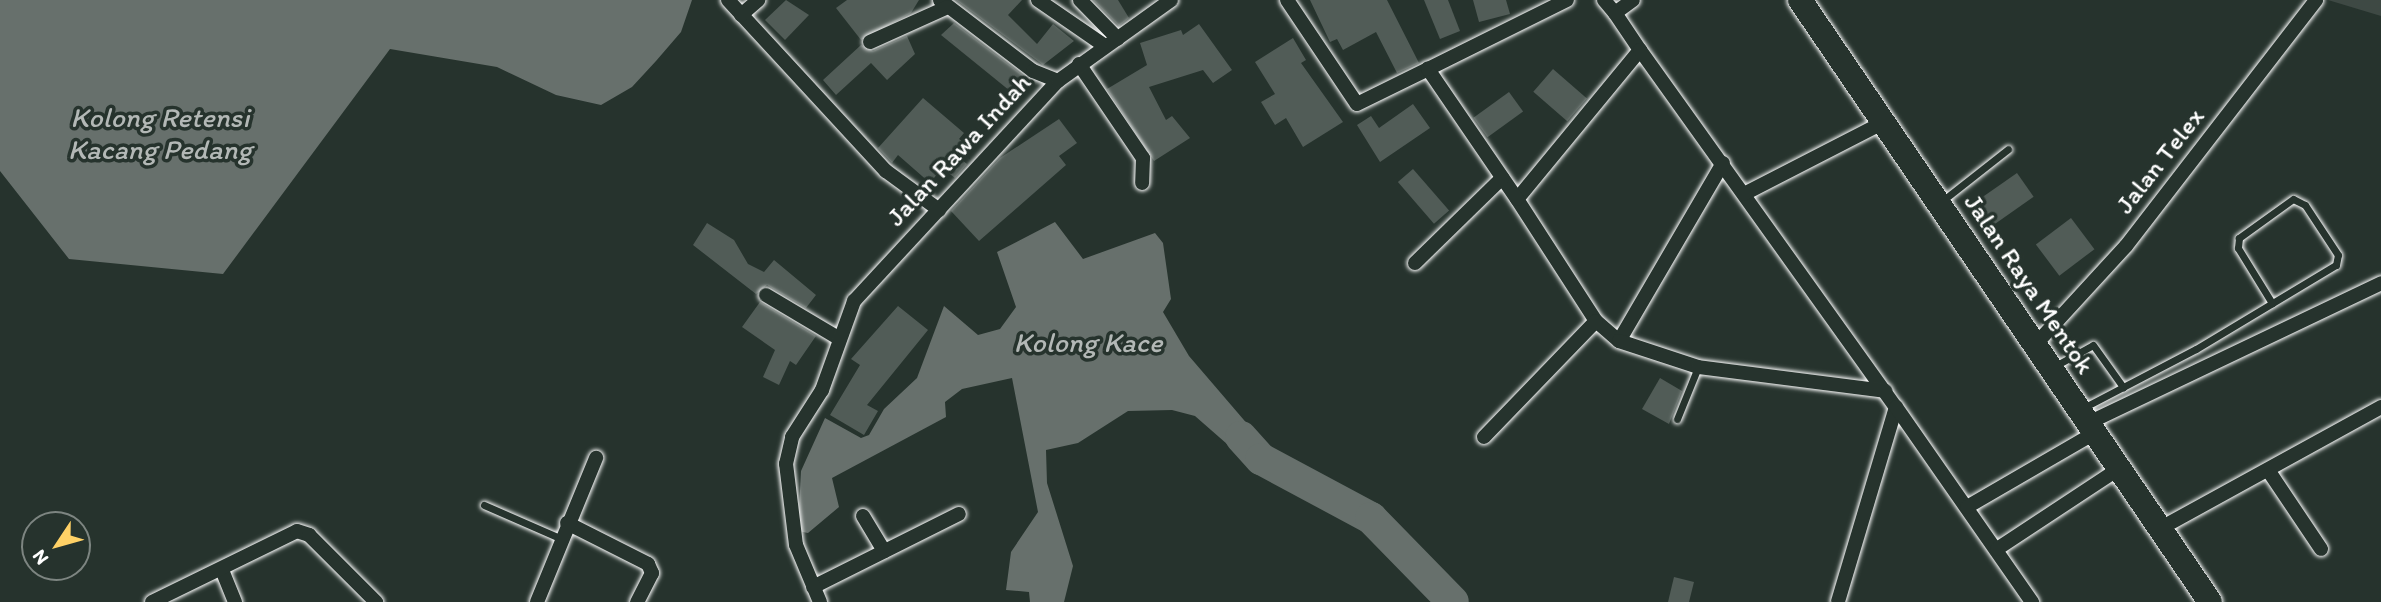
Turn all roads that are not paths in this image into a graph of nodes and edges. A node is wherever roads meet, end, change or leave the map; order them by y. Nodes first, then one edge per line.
1 (728, 0) edge
2 (758, 0) edge
3 (1080, 0) edge
4 (1171, 0) edge
5 (1287, 0) edge
6 (1567, 0) edge
7 (1604, 0) edge
8 (1633, 0) edge
9 (1800, 0) edge
10 (2316, 0) edge
11 (1038, 1) edge
12 (944, 4) edge
13 (1615, 13) junction
14 (741, 15) junction
15 (870, 42) dead end
16 (1112, 42) junction
17 (1640, 50) junction
18 (1079, 64) junction
19 (1428, 69) junction
20 (1058, 81) junction
21 (1884, 122) junction
22 (2008, 149) dead end
23 (1723, 163) junction
24 (1502, 178) junction
25 (1142, 183) dead end
26 (1744, 194) junction
27 (1517, 199) junction
28 (1939, 204) junction
29 (939, 210) junction
30 (1415, 263) dead end
31 (2381, 283) edge
32 (766, 295) dead end
33 (2272, 303) junction
34 (1596, 321) junction
35 (838, 338) junction
36 (1619, 341) junction
37 (2035, 345) junction
38 (1699, 367) junction
39 (2051, 368) junction
40 (2123, 387) junction
41 (1885, 391) junction
42 (1896, 407) junction
43 (2381, 407) edge
44 (1677, 419) dead end
45 (2086, 423) junction
46 (1484, 437) dead end
47 (596, 458) dead end
48 (2117, 470) junction
49 (2269, 470) junction
50 (484, 505) dead end
51 (1967, 507) junction
52 (959, 514) dead end
53 (863, 516) dead end
54 (567, 523) junction
55 (2161, 528) junction
56 (562, 539) junction
57 (1997, 549) junction
58 (2321, 549) dead end
59 (884, 551) junction
60 (222, 570) junction
61 (813, 587) junction
62 (541, 600) edge
63 (152, 602) edge
64 (235, 602) edge
65 (376, 602) edge
66 (637, 602) edge
67 (820, 602) edge
68 (1838, 602) edge
69 (2032, 602) edge
70 (2210, 602) edge

1 - 14 street
2 - 14 street
3 - 16 street
4 - 16 street, Jalan Rawa Indah
5 - 19 street
6 - 19 street
7 - 13 street
8 - 13 street
9 - 21 highway, Jalan Raya Mentok
10 - 37 street, Jalan Telex
11 - 16 street
12 - 15 street
12 - 20 street
13 - 17 street
14 - 29 street
16 - 18 street, Jalan Rawa Indah
17 - 23 street
17 - 27 street
18 - 20 street, Jalan Rawa Indah
18 - 25 street
19 - 24 street
20 - 29 street, Jalan Rawa Indah
21 - 26 street
21 - 28 highway, Jalan Raya Mentok
22 - 28 lane
23 - 26 street
23 - 36 street
24 - 27 street
24 - 30 street
26 - 41 street
27 - 34 street
28 - 37 highway, Jalan Raya Mentok
29 - 35 street, Jalan Rawa Indah
31 - 45 street
32 - 35 street
33 - 33 lane
33 - 40 lane
34 - 36 street
34 - 46 street
35 - 61 street, Jalan Rawa Indah
36 - 38 street
37 - 39 highway, Jalan Raya Mentok
38 - 41 street
38 - 44 lane
39 - 40 lane
39 - 45 highway, Jalan Raya Mentok
40 - 45 lane
41 - 42 street
42 - 51 street
42 - 68 street
43 - 49 street
45 - 48 highway, Jalan Raya Mentok
45 - 51 street
47 - 54 street
48 - 55 highway, Jalan Raya Mentok
48 - 57 street
49 - 55 street
49 - 58 street
50 - 56 lane
51 - 57 street
52 - 59 street
53 - 59 street
54 - 56 street
54 - 66 street
55 - 70 highway, Jalan Raya Mentok
56 - 62 street
57 - 69 street
59 - 61 street
60 - 63 street
60 - 64 street
60 - 65 street
61 - 67 street, Jalan Rawa Indah

